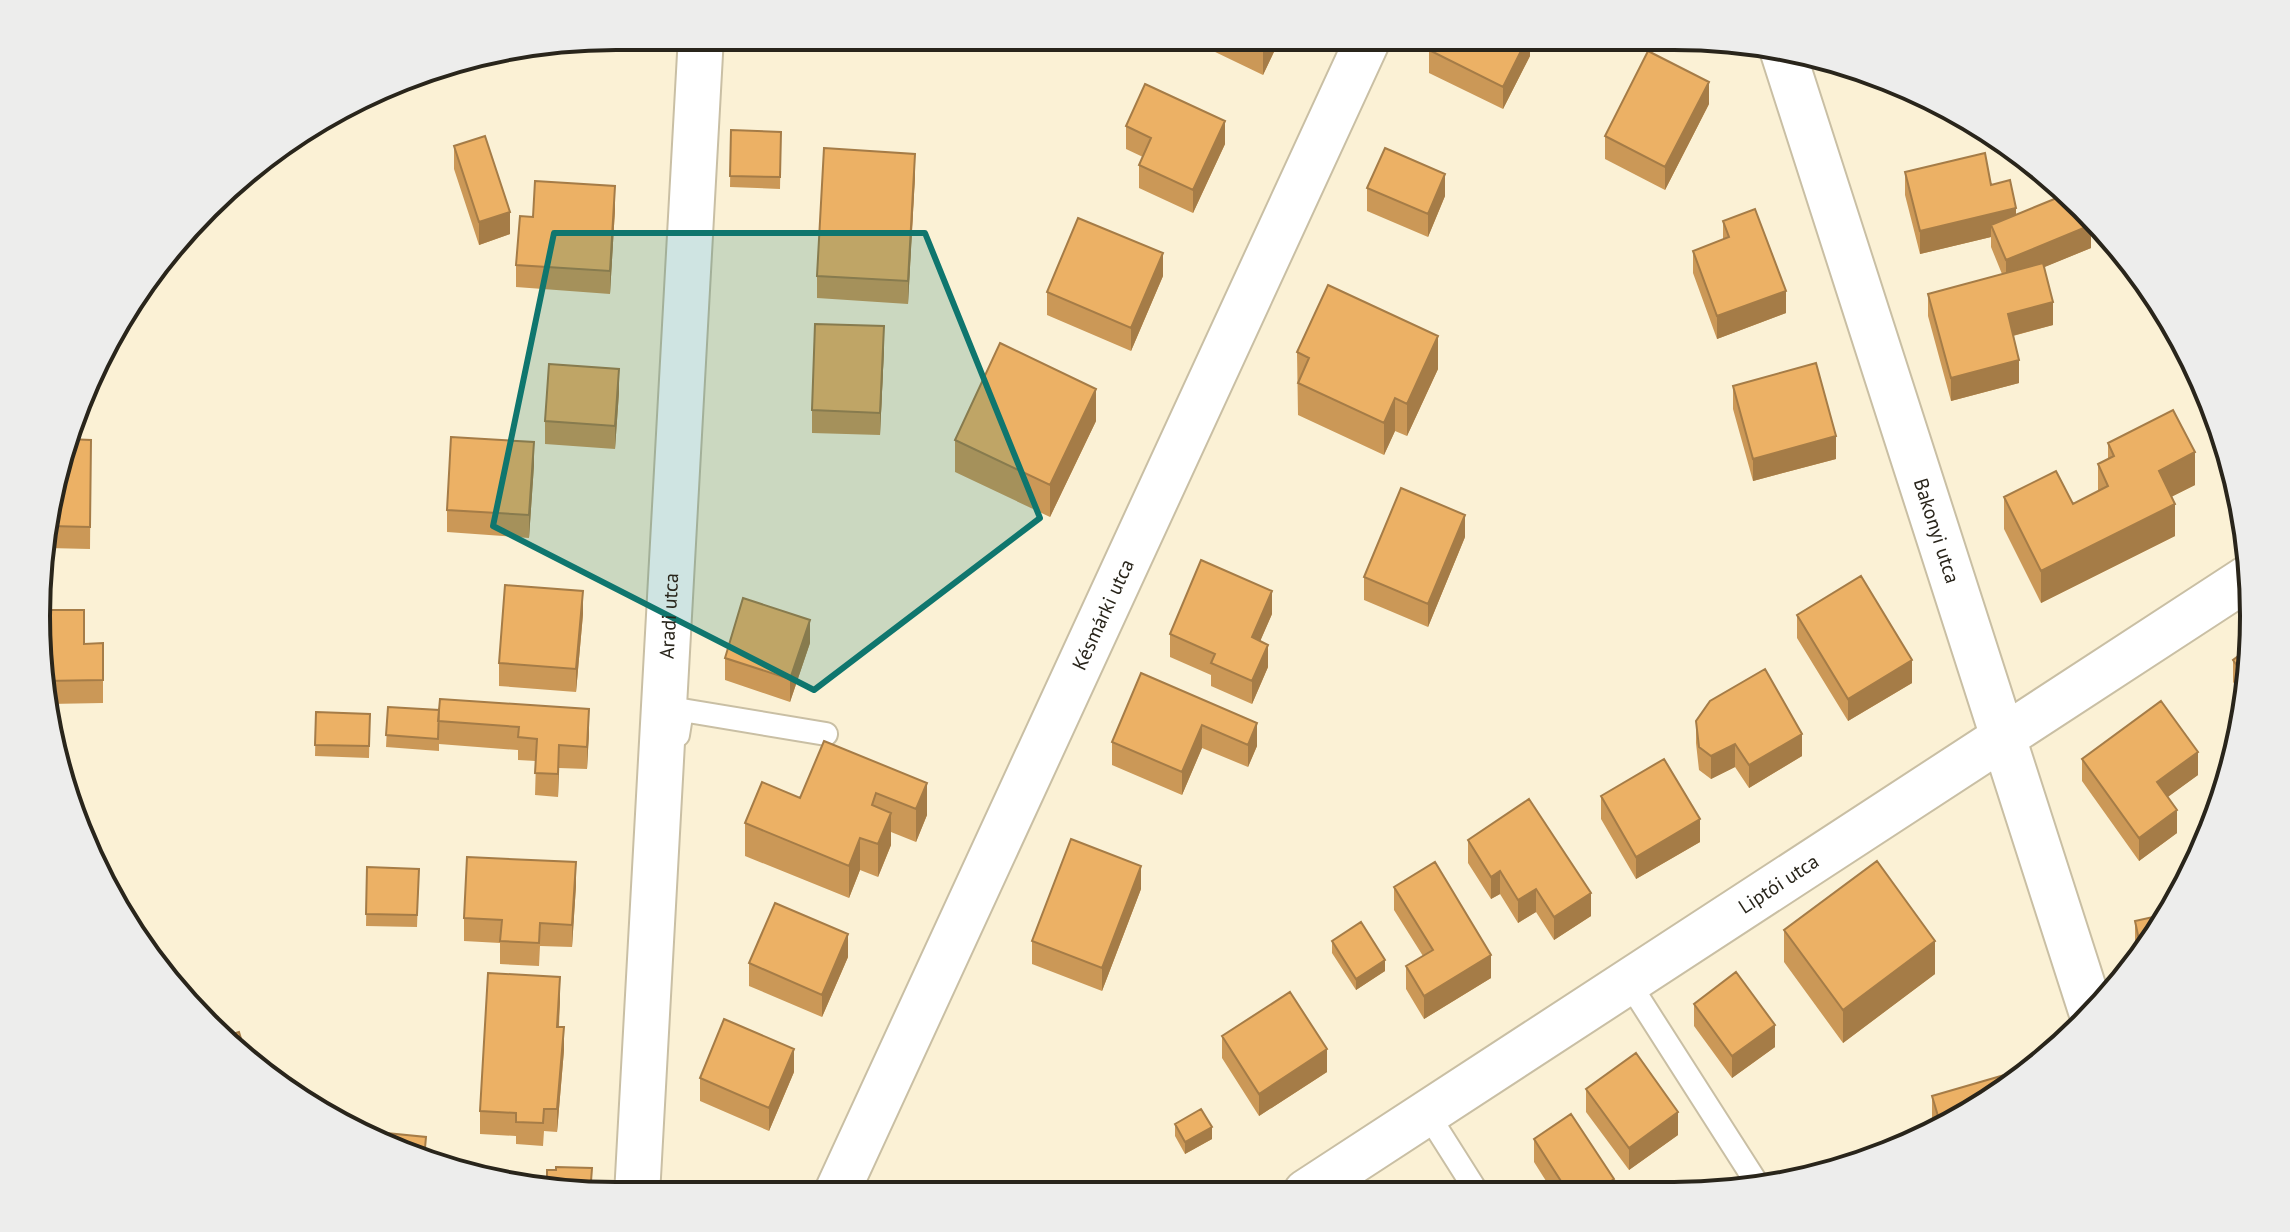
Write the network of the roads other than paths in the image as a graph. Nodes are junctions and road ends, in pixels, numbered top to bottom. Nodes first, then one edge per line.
1 (700, 50) edge
2 (1363, 50) edge
3 (1786, 61) edge
4 (2239, 584) edge
5 (826, 734) dead end
6 (2006, 739) junction
7 (657, 834) junction
8 (1629, 983) junction
9 (2088, 1001) edge
10 (1427, 1113) junction
11 (1752, 1176) edge
12 (638, 1182) edge
13 (842, 1182) edge
14 (1321, 1182) edge
15 (1471, 1182) edge

1 - 7 street, Aradi utca
2 - 13 street, Késmárki utca
3 - 6 street, Bakonyi utca
4 - 6 street, Liptói utca
5 - 7 lane
6 - 8 street, Liptói utca
6 - 9 street, Bakonyi utca
7 - 12 street, Aradi utca
8 - 10 street, Liptói utca
8 - 11 lane
10 - 14 street, Liptói utca
10 - 15 lane

